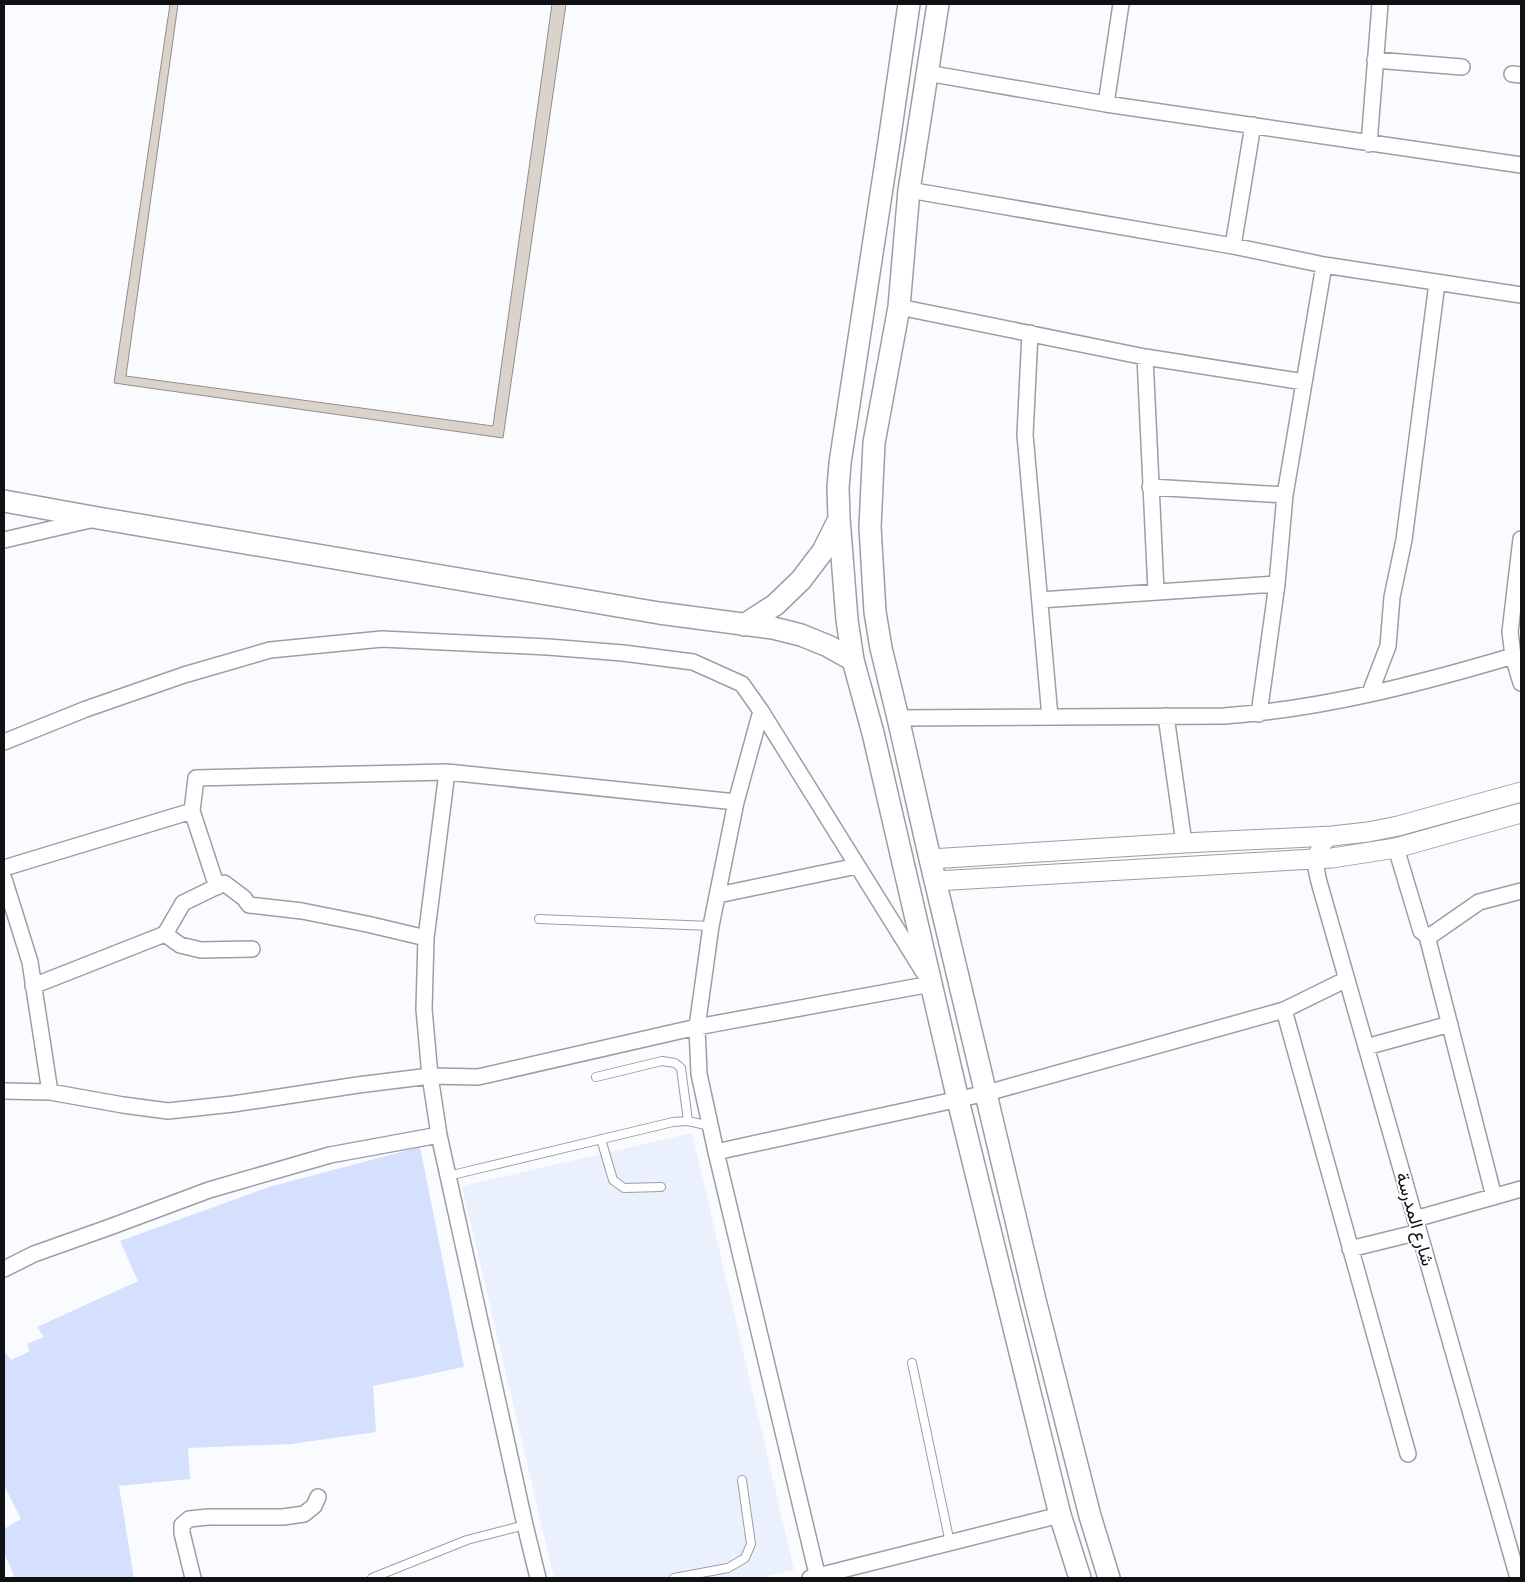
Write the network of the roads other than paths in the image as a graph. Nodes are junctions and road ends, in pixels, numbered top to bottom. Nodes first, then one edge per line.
1 (909, 4) edge
2 (938, 4) edge
3 (1121, 4) edge
4 (1380, 4) edge
5 (1375, 60) junction
6 (1462, 67) dead end
7 (927, 74) junction
8 (1106, 104) junction
9 (1253, 125) junction
10 (1369, 144) junction
11 (1521, 165) edge
12 (909, 190) junction
13 (1233, 246) junction
14 (1324, 265) junction
15 (1437, 283) junction
16 (1521, 295) edge
17 (898, 307) junction
18 (1030, 334) junction
19 (858, 346) junction
20 (890, 352) junction
21 (1145, 357) junction
22 (1304, 382) junction
23 (1150, 487) junction
24 (1285, 495) junction
25 (4, 501) edge
26 (98, 518) junction
27 (839, 518) junction
28 (4, 540) edge
29 (1521, 540) edge
30 (1277, 584) junction
31 (1156, 591) junction
32 (1040, 600) junction
33 (744, 625) junction
34 (1512, 656) junction
35 (853, 660) junction
36 (1521, 683) edge
37 (1370, 693) junction
38 (761, 711) junction
39 (1260, 714) junction
40 (1050, 716) junction
41 (1166, 716) junction
42 (898, 718) junction
43 (4, 742) edge
44 (447, 772) junction
45 (1521, 792) edge
46 (736, 802) junction
47 (192, 811) junction
48 (1521, 813) edge
49 (1332, 836) junction
50 (1184, 843) junction
51 (1396, 848) junction
52 (930, 859) junction
53 (1314, 860) junction
54 (857, 866) junction
55 (4, 868) edge
56 (4, 880) edge
57 (935, 881) junction
58 (217, 887) junction
59 (1521, 891) edge
60 (718, 895) junction
61 (539, 919) dead end
62 (711, 926) junction
63 (165, 934) junction
64 (1427, 936) junction
65 (426, 938) junction
66 (252, 949) dead end
67 (1347, 979) junction
68 (930, 984) junction
69 (34, 986) junction
70 (1284, 1010) junction
71 (1450, 1024) junction
72 (698, 1027) junction
73 (1366, 1047) junction
74 (430, 1076) junction
75 (596, 1077) dead end
76 (4, 1091) edge
77 (50, 1092) junction
78 (986, 1093) junction
79 (958, 1100) junction
80 (688, 1121) junction
81 (710, 1126) junction
82 (439, 1135) junction
83 (602, 1139) junction
84 (716, 1152) junction
85 (448, 1176) junction
86 (661, 1187) dead end
87 (1521, 1189) edge
88 (1494, 1197) junction
89 (1417, 1226) junction
90 (1350, 1249) junction
91 (4, 1269) edge
92 (912, 1363) dead end
93 (1408, 1454) dead end
94 (742, 1480) dead end
95 (318, 1497) dead end
96 (1060, 1515) junction
97 (525, 1526) junction
98 (950, 1543) junction
99 (192, 1578) edge
100 (372, 1578) edge
101 (538, 1578) edge
102 (674, 1578) edge
103 (815, 1578) edge
104 (1080, 1578) edge
105 (1109, 1578) edge
106 (1518, 1578) edge

1 - 19 main road
2 - 7 main road
3 - 8 street
4 - 5 street
5 - 6 street
5 - 10 street
7 - 8 street
7 - 12 main road
8 - 9 street
9 - 10 street
9 - 13 street
10 - 11 street
12 - 13 street
12 - 17 main road
13 - 14 street
14 - 15 street
14 - 22 street
15 - 16 street
15 - 37 street
17 - 18 street
17 - 20 main road
18 - 21 street
18 - 32 street
19 - 20 main road
19 - 27 main road
20 - 42 main road
21 - 22 street
21 - 23 street
22 - 24 street
23 - 24 street
23 - 31 street
24 - 30 street
25 - 26 main road
26 - 28 street
26 - 33 main road
27 - 33 main road
27 - 35 main road
29 - 34 street
30 - 31 street
30 - 39 street
31 - 32 street
32 - 40 street
33 - 35 main road
34 - 36 street
34 - 37 street
35 - 68 main road
37 - 39 street
38 - 43 street
38 - 46 street
38 - 54 street
39 - 41 street
40 - 41 street
40 - 42 street
41 - 50 street
42 - 52 main road
44 - 46 street
44 - 47 street
44 - 65 street
45 - 49 street
46 - 60 street
47 - 55 street
47 - 58 street
48 - 51 street
49 - 50 street
49 - 53 street
50 - 52 street
51 - 53 street
51 - 64 street
52 - 57 main road
53 - 57 street
53 - 67 street, شارع المدرسة
54 - 60 street
54 - 68 street
56 - 69 street
57 - 78 main road
58 - 63 street
58 - 65 street
59 - 64 street
60 - 62 street
61 - 62 lane
62 - 72 street
63 - 66 street
63 - 69 street
64 - 71 street
65 - 74 street
67 - 70 street
67 - 73 street, شارع المدرسة
68 - 72 street
68 - 79 main road
69 - 77 street
70 - 78 street
70 - 90 street
71 - 73 street
71 - 88 street
72 - 74 street
72 - 81 street
73 - 89 street, شارع المدرسة
74 - 77 street
74 - 82 street
75 - 80 lane
76 - 77 street
78 - 79 street
78 - 105 main road
79 - 84 street
79 - 96 main road
80 - 81 lane
80 - 83 lane
81 - 84 street
82 - 85 street
82 - 91 street
83 - 85 lane
83 - 86 lane
84 - 103 street
85 - 97 street
87 - 88 street
88 - 89 street
89 - 90 street
89 - 106 street, شارع المدرسة
90 - 93 street
92 - 98 lane
94 - 102 lane
95 - 99 street
96 - 98 street
96 - 104 main road
97 - 100 lane
97 - 101 street
98 - 103 street

